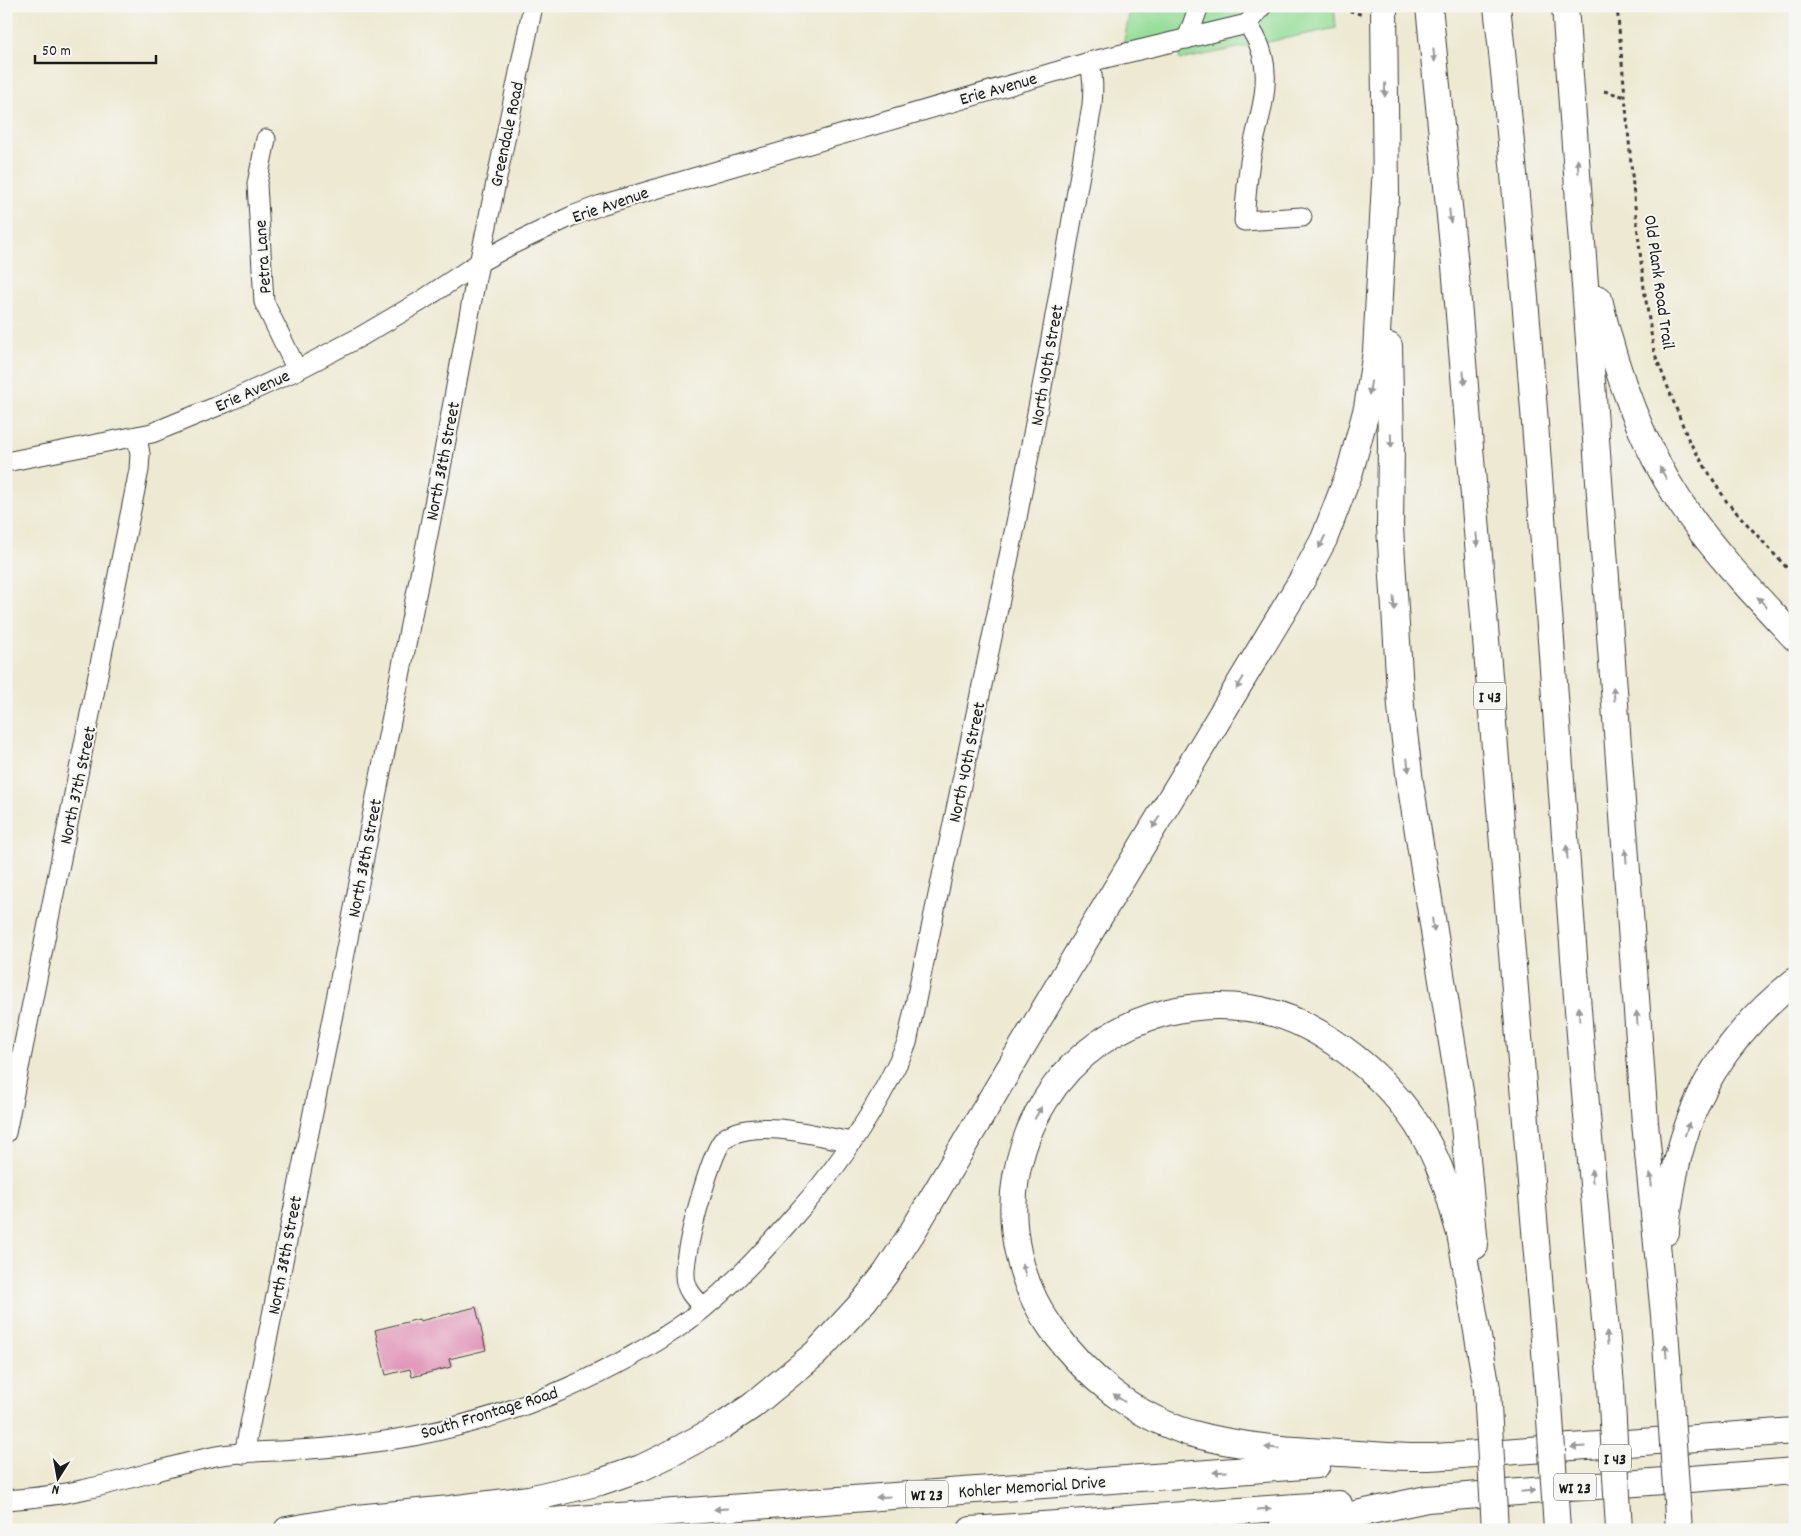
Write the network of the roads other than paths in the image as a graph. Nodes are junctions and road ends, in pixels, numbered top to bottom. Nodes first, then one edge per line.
1 (533, 6) edge
2 (1199, 6) edge
3 (1262, 6) edge
4 (1429, 6) edge
5 (1497, 6) edge
6 (1565, 6) edge
7 (1374, 11) edge
8 (1247, 24) junction
9 (1187, 39) junction
10 (1089, 62) junction
11 (266, 139) dead end
12 (1385, 182) junction
13 (1581, 215) junction
14 (1302, 217) dead end
15 (480, 262) junction
16 (297, 370) junction
17 (137, 436) junction
18 (6, 462) edge
19 (1795, 638) edge
20 (1795, 981) edge
21 (6, 1133) edge
22 (852, 1142) junction
23 (703, 1307) junction
24 (1664, 1315) junction
25 (1487, 1389) junction
26 (1795, 1422) edge
27 (1795, 1431) edge
28 (1714, 1437) junction
29 (244, 1454) junction
30 (1425, 1457) junction
31 (1795, 1471) edge
32 (1724, 1476) junction
33 (1795, 1478) edge
34 (1427, 1499) junction
35 (6, 1500) edge
36 (287, 1530) edge
37 (429, 1530) edge
38 (971, 1530) edge
39 (1281, 1530) edge
40 (1495, 1530) edge
41 (1557, 1530) edge
42 (1619, 1530) edge
43 (1679, 1530) edge

1 - 15 street, Greendale Road
2 - 9 street
3 - 8 street
4 -> 41 highway, I 43, bridge
42 -> 5 highway, I 43, bridge
13 -> 6 highway
7 -> 12 highway
8 - 9 street, Erie Avenue
8 - 14 street
9 - 10 street, Erie Avenue
10 - 15 street, Erie Avenue
10 - 22 street, North 40th Street
11 - 16 street, Petra Lane
12 -> 25 highway
12 -> 36 highway
19 -> 13 highway
24 -> 13 highway
15 - 16 street, Erie Avenue
15 - 29 street, North 38th Street
16 - 17 street, Erie Avenue
17 - 18 street, Erie Avenue
17 - 21 street, North 37th Street
24 -> 20 highway
22 - 23 street, South Frontage Road
22 - 23 street
23 - 29 street, South Frontage Road
43 -> 24 highway, bridge
30 -> 25 highway
25 - 40 highway, bridge
26 - 28 highway
27 - 28 highway, WI 23
28 -> 30 highway, WI 23
29 - 35 street, South Frontage Road
30 -> 37 highway, Kohler Memorial Drive / WI 23
31 - 32 highway, WI 23
32 - 33 highway
34 -> 32 highway, WI 23
38 -> 34 highway, WI 23
34 - 39 highway

